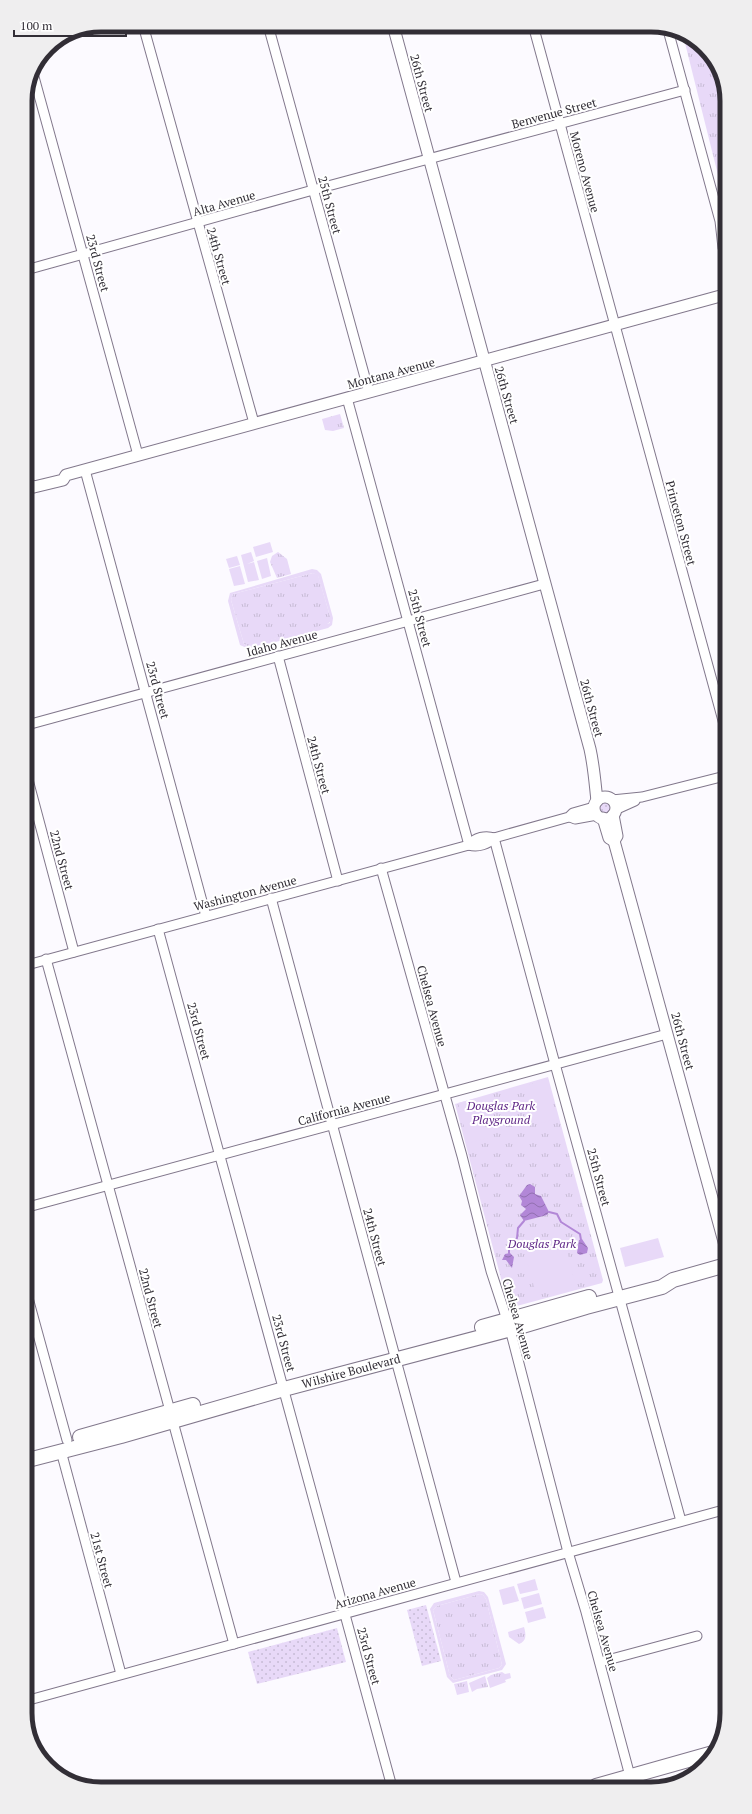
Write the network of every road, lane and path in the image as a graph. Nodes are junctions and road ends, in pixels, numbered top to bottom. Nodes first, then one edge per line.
1 (145, 32) edge
2 (270, 32) edge
3 (395, 32) edge
4 (535, 32) edge
5 (669, 34) edge
6 (35, 80) edge
7 (685, 90) junction
8 (560, 124) junction
9 (429, 160) junction
10 (313, 190) junction
11 (720, 221) edge
12 (198, 223) junction
13 (83, 254) junction
14 (32, 268) edge
15 (720, 296) edge
16 (615, 325) junction
17 (484, 361) junction
18 (368, 392) junction
19 (347, 398) junction
20 (254, 423) junction
21 (138, 455) junction
22 (85, 470) junction
23 (32, 486) edge
24 (544, 584) junction
25 (408, 621) junction
26 (278, 656) junction
27 (146, 693) junction
28 (720, 710) edge
29 (32, 724) edge
30 (720, 777) edge
31 (32, 795) edge
32 (605, 808) junction
33 (494, 838) junction
34 (469, 845) junction
35 (381, 868) junction
36 (338, 881) junction
37 (271, 898) junction
38 (206, 916) junction
39 (158, 929) junction
40 (74, 952) junction
41 (46, 959) junction
42 (32, 963) edge
43 (667, 1034) junction
44 (555, 1064) junction
45 (444, 1094) junction
46 (332, 1125) junction
47 (220, 1156) junction
48 (108, 1185) junction
49 (32, 1206) edge
50 (720, 1227) edge
51 (720, 1267) edge
52 (619, 1294) junction
53 (32, 1317) edge
54 (508, 1325) junction
55 (394, 1355) junction
56 (283, 1385) junction
57 (171, 1416) junction
58 (60, 1448) junction
59 (32, 1450) edge
60 (32, 1458) edge
61 (720, 1511) edge
62 (681, 1521) junction
63 (568, 1552) junction
64 (456, 1582) junction
65 (345, 1614) junction
66 (697, 1636) dead end
67 (234, 1644) junction
68 (600, 1662) junction
69 (121, 1674) junction
70 (32, 1699) edge
71 (704, 1757) edge
72 (628, 1780) edge
73 (391, 1782) edge
74 (617, 1782) edge

1 - 12 street, 24th Street
2 - 10 street, 25th Street
3 - 9 street, 26th Street
4 - 8 street, Moreno Avenue
5 - 7 street
6 - 13 street, 23rd Street
7 - 8 street, Benvenue Street
7 - 11 street
8 - 9 street, Benvenue Street
8 - 16 street, Moreno Avenue
9 - 10 street, Alta Avenue
9 - 17 street, 26th Street
10 - 12 street, Alta Avenue
10 - 18 street, 25th Street
12 - 13 street, Alta Avenue
12 - 20 street, 24th Street
13 - 14 street, Alta Avenue
13 - 21 street, 23rd Street
15 - 16 street, Montana Avenue
16 - 17 street, Montana Avenue
16 - 28 street, Princeton Street
17 - 18 street, Montana Avenue
17 - 24 street, 26th Street
18 - 19 street, Montana Avenue
19 - 20 street, Montana Avenue
19 - 25 street, 25th Street
20 - 21 street, Montana Avenue
21 - 22 street, Montana Avenue
22 - 23 street, Montana Avenue
22 - 27 street, 23rd Street
24 - 25 street, Idaho Avenue
24 - 32 street, 26th Street
25 - 26 street, Idaho Avenue
25 - 34 street, 25th Street
26 - 27 street, Idaho Avenue
26 - 36 street, 24th Street
27 - 29 street, Idaho Avenue
27 - 38 street, 23rd Street
30 - 32 street, Washington Avenue
31 - 40 street, 22nd Street
32 - 33 street, Washington Avenue
32 - 43 street, 26th Street
33 - 34 street, Washington Avenue
33 - 44 street, 25th Street
34 - 35 street, Washington Avenue
35 - 36 street, Washington Avenue
35 - 45 street, Chelsea Avenue
36 - 37 street, Washington Avenue
37 - 38 street, Washington Avenue
37 - 46 street, 24th Street
38 - 39 street, Washington Avenue
39 - 40 street, Washington Avenue
39 - 47 street, 23rd Street
40 - 41 street, Washington Avenue
41 - 42 street, Washington Avenue
41 - 48 street, 22nd Street
43 - 44 street, California Avenue
43 - 50 street, 26th Street
44 - 45 street, California Avenue
44 - 52 street, 25th Street
45 - 46 street, California Avenue
45 - 54 street, Chelsea Avenue
46 - 47 street, California Avenue
46 - 55 street, 24th Street
47 - 48 street, California Avenue
47 - 56 street, 23rd Street
48 - 49 street, California Avenue
48 - 57 street, 22nd Street
51 - 52 main road, Wilshire Boulevard
52 - 54 main road, Wilshire Boulevard
52 - 62 street, 25th Street
53 - 58 street, 21st Street
54 - 55 main road, Wilshire Boulevard
54 - 63 street, Chelsea Avenue
55 - 56 main road, Wilshire Boulevard
55 - 64 street, 24th Street
56 - 57 main road, Wilshire Boulevard
56 - 65 street, 23rd Street
57 - 58 main road, Wilshire Boulevard
57 - 67 street, 22nd Street
58 - 59 main road, Wilshire Boulevard
58 - 60 main road, Wilshire Boulevard
58 - 69 street, 21st Street
61 - 62 street, Arizona Avenue
62 - 63 street, Arizona Avenue
63 - 64 street, Arizona Avenue
63 - 68 street, Chelsea Avenue
64 - 65 street, Arizona Avenue
65 - 67 street, Arizona Avenue
65 - 73 street, 23rd Street
66 - 68 street
67 - 69 street, Arizona Avenue
68 - 72 street, Chelsea Avenue
69 - 70 street, Arizona Avenue
71 - 72 main road
72 - 74 main road

